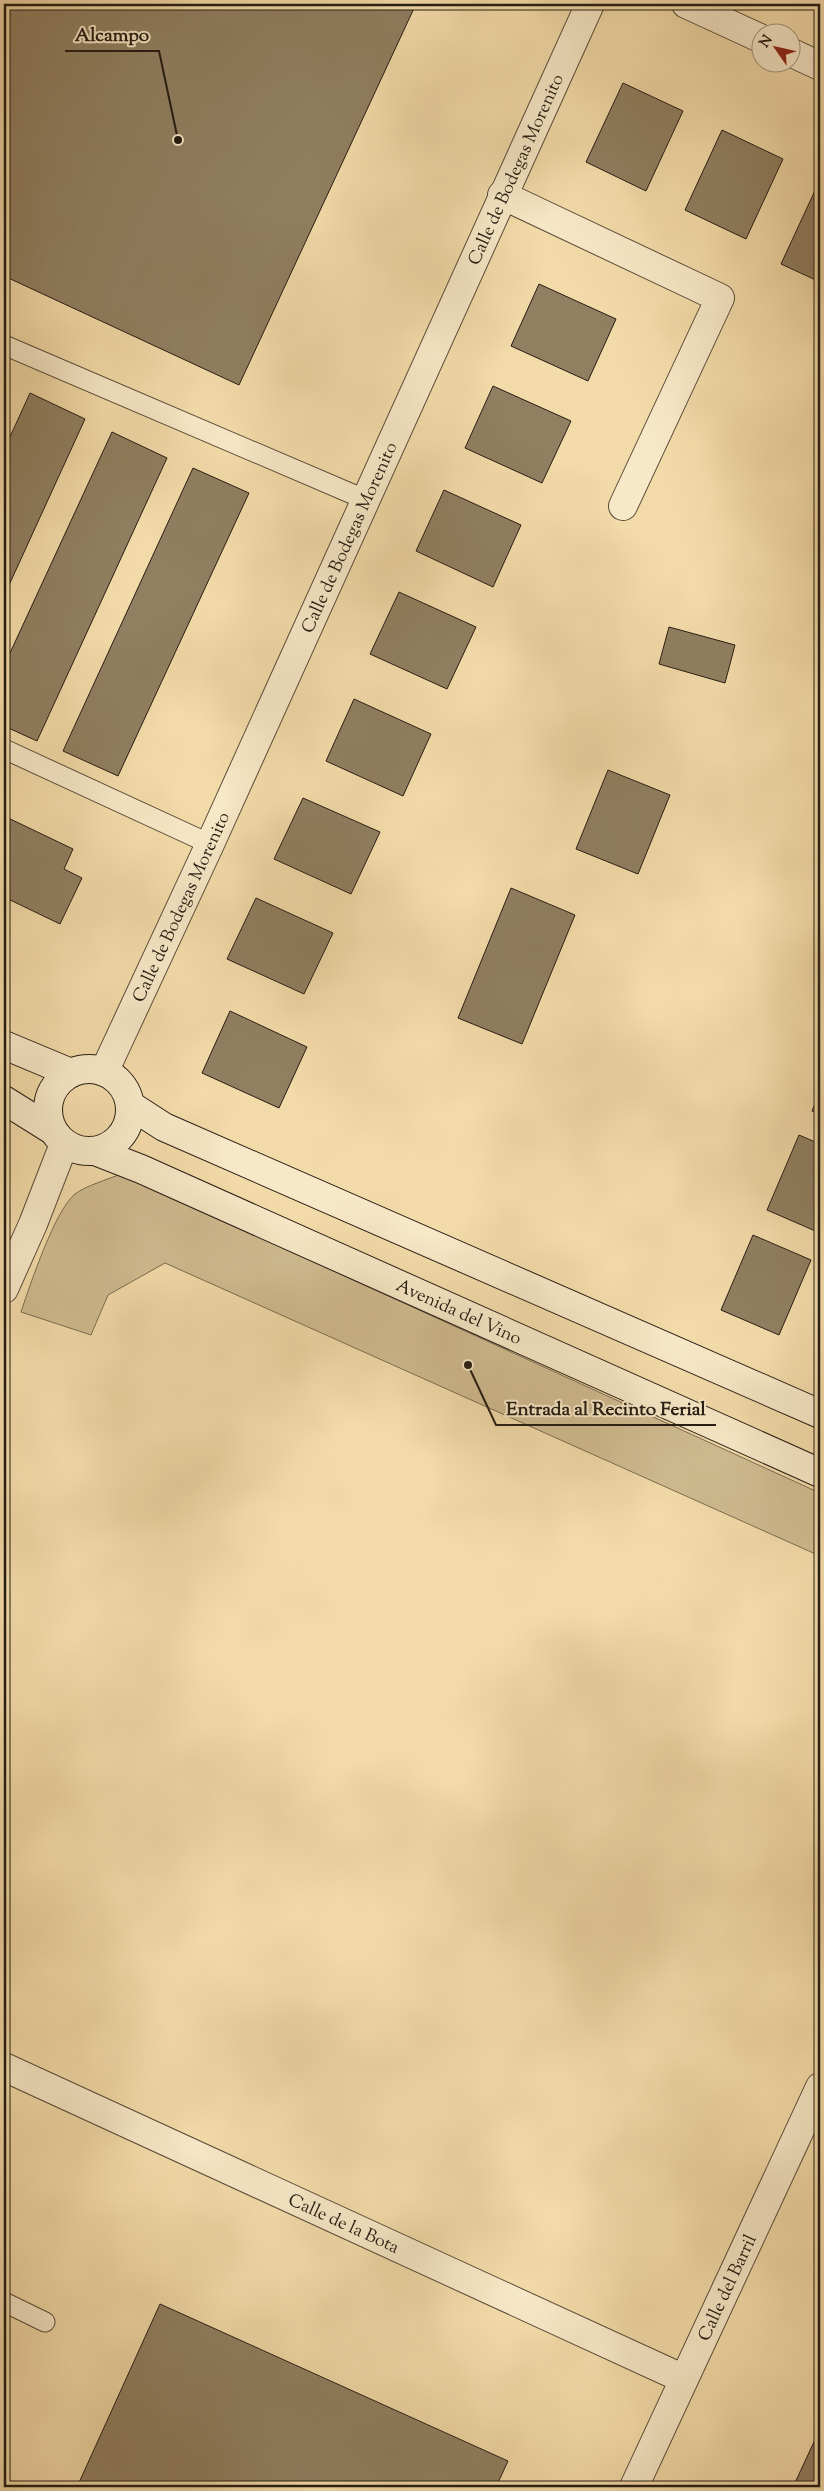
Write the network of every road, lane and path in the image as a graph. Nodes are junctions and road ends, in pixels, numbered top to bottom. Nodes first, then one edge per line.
1 (590, 4) edge
2 (686, 4) edge
3 (752, 34) edge
4 (802, 58) edge
5 (820, 66) edge
6 (502, 195) junction
7 (4, 345) edge
8 (364, 500) junction
9 (623, 506) dead end
10 (4, 749) edge
11 (210, 844) junction
12 (4, 1045) edge
13 (104, 1072) junction
14 (72, 1073) junction
15 (4, 1100) edge
16 (130, 1105) junction
17 (58, 1137) junction
18 (95, 1151) junction
19 (4, 1290) edge
20 (820, 1414) edge
21 (820, 1473) edge
22 (4, 2066) edge
23 (820, 2087) edge
24 (4, 2302) edge
25 (45, 2322) dead end
26 (684, 2379) junction
27 (634, 2487) edge

1 - 6 street, Calle de Bodegas Morenito
2 - 3 street
4 - 5 street
6 - 8 street, Calle de Bodegas Morenito
6 - 9 street
7 - 8 lane
8 - 11 street, Calle de Bodegas Morenito
10 - 11 lane
11 - 13 street, Calle de Bodegas Morenito
12 - 14 street
13 - 14 street
13 - 16 street
14 - 17 street
15 - 17 street
16 - 18 street
16 - 20 street
17 - 18 street
17 - 19 street
18 - 21 street, Avenida del Vino
22 - 26 street, Calle de la Bota
23 - 26 street, Calle del Barril
24 - 25 lane
26 - 27 street, Calle del Barril

